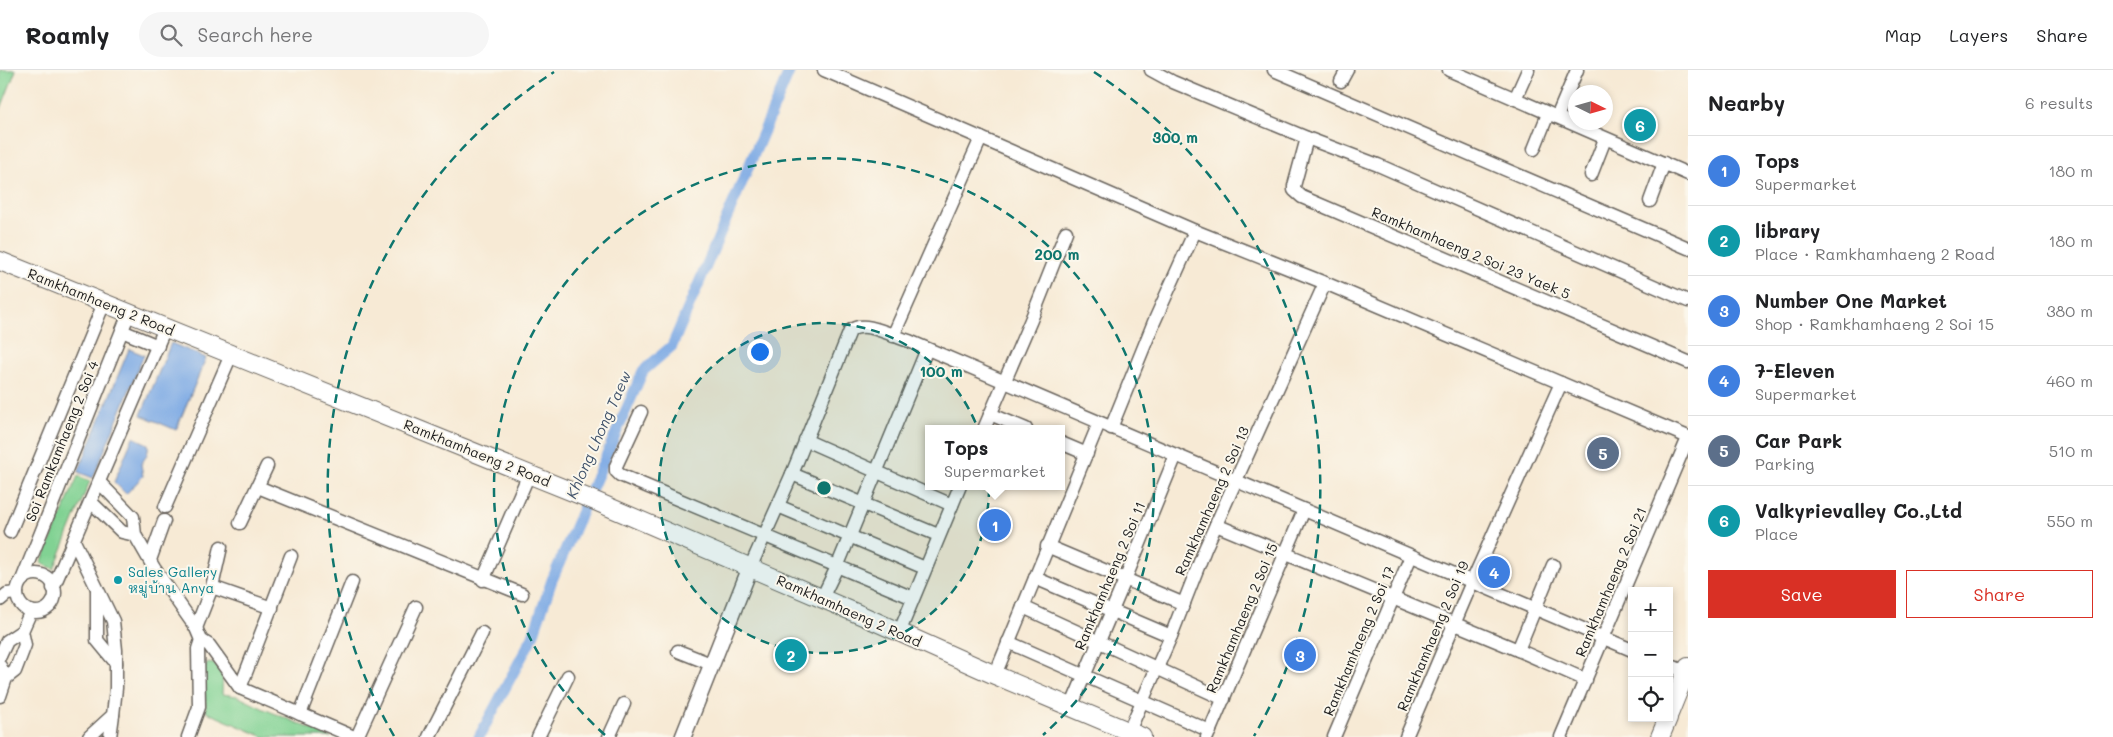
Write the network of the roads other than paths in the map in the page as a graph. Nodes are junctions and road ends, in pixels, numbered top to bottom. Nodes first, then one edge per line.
1 (824, 70) edge
2 (1151, 70) edge
3 (1274, 70) edge
4 (1449, 70) edge
5 (1528, 70) edge
6 (1577, 70) edge
7 (1478, 76) edge
8 (1515, 99) junction
9 (1552, 115) junction
10 (981, 138) junction
11 (1307, 138) junction
12 (1606, 139) junction
13 (1534, 149) dead end
14 (1664, 163) junction
15 (1688, 174) edge
16 (1592, 175) dead end
17 (1650, 201) dead end
18 (1195, 230) junction
19 (1066, 232) dead end
20 (1688, 248) edge
21 (0, 261) edge
22 (1325, 283) junction
23 (1688, 301) edge
24 (104, 303) junction
25 (129, 313) junction
26 (165, 328) junction
27 (122, 331) junction
28 (893, 336) junction
29 (158, 346) junction
30 (927, 349) junction
31 (231, 355) junction
32 (1688, 362) edge
33 (1005, 382) junction
34 (1561, 383) junction
35 (641, 412) dead end
36 (990, 414) junction
37 (1099, 422) junction
38 (986, 425) edge
39 (1016, 425) edge
40 (1111, 428) junction
41 (1688, 438) edge
42 (805, 440) junction
43 (1065, 445) edge
44 (1087, 454) junction
45 (1176, 455) junction
46 (267, 466) dead end
47 (876, 471) junction
48 (529, 474) junction
49 (792, 474) junction
50 (1236, 481) junction
51 (99, 482) junction
52 (258, 487) junction
53 (958, 490) edge
54 (91, 502) junction
55 (952, 504) junction
56 (863, 505) junction
57 (778, 506) junction
58 (165, 507) dead end
59 (1304, 510) junction
60 (164, 521) dead end
61 (240, 523) dead end
62 (1216, 525) junction
63 (10, 532) dead end
64 (938, 535) junction
65 (135, 536) junction
66 (763, 536) junction
67 (849, 536) junction
68 (74, 541) junction
69 (1047, 546) junction
70 (221, 548) dead end
71 (1286, 554) junction
72 (291, 556) dead end
73 (1411, 556) junction
74 (150, 560) junction
75 (1553, 565) dead end
76 (837, 567) junction
77 (750, 568) junction
78 (925, 568) junction
79 (1035, 578) junction
80 (483, 580) junction
81 (1126, 580) junction
82 (352, 582) dead end
83 (1472, 582) junction
84 (212, 587) junction
85 (53, 588) junction
86 (97, 588) junction
87 (9, 592) edge
88 (522, 594) dead end
89 (822, 598) junction
90 (913, 598) junction
91 (1393, 598) junction
92 (1184, 604) junction
93 (416, 607) dead end
94 (1023, 607) junction
95 (272, 608) junction
96 (1535, 610) junction
97 (31, 611) junction
98 (1112, 611) junction
99 (1455, 624) junction
100 (196, 628) junction
101 (22, 631) junction
102 (482, 633) dead end
103 (899, 633) junction
104 (1171, 636) junction
105 (1604, 639) junction
106 (201, 640) junction
107 (1099, 641) junction
108 (1008, 642) junction
109 (1628, 648) edge
110 (678, 650) dead end
111 (1518, 650) junction
112 (0, 656) edge
113 (116, 663) junction
114 (711, 664) junction
115 (0, 666) edge
116 (1157, 667) junction
117 (1673, 668) edge
118 (1085, 674) junction
119 (995, 675) junction
120 (568, 676) dead end
121 (6, 678) junction
122 (1686, 678) edge
123 (1586, 680) junction
124 (240, 688) junction
125 (0, 696) edge
126 (1224, 699) junction
127 (1143, 700) junction
128 (624, 704) dead end
129 (1673, 706) edge
130 (1071, 707) junction
131 (113, 714) junction
132 (300, 714) junction
133 (1666, 722) edge
134 (1136, 734) edge
135 (1209, 734) edge
136 (89, 737) edge
137 (110, 737) edge
138 (188, 737) edge
139 (356, 737) edge
140 (429, 737) edge
141 (538, 737) edge
142 (609, 737) edge
143 (683, 737) edge
144 (1334, 737) edge
145 (1406, 737) edge
146 (1560, 737) edge
147 (1660, 737) edge

1 - 10 street
2 - 11 street
3 - 20 street
4 - 7 street
5 - 8 street
6 - 9 street
7 - 8 street
8 - 9 street
9 - 12 street
9 - 13 street
10 - 18 street
10 - 28 street
11 - 23 street
11 - 32 street, Ramkhamhaeng 2 Soi 23 Yaek 5
12 - 14 street
12 - 16 street
14 - 15 street
14 - 17 street
18 - 22 street
18 - 40 street
19 - 33 street
21 - 24 main road, Ramkhamhaeng 2 Road
22 - 34 street
22 - 50 street, Ramkhamhaeng 2 Soi 13
24 - 25 main road, Ramkhamhaeng 2 Road
24 - 63 street
25 - 26 main road, Ramkhamhaeng 2 Road
25 - 27 street, Soi Ramkamhaeng 2 Soi 4
26 - 29 street
26 - 31 main road, Ramkhamhaeng 2 Road
27 - 29 street
27 - 87 street, Soi Ramkamhaeng 2 Soi 4
28 - 30 street
28 - 42 street
29 - 51 street
30 - 33 street
30 - 47 street
31 - 48 main road, Ramkhamhaeng 2 Road
31 - 58 street
33 - 36 street
33 - 37 street
34 - 41 street
34 - 83 street, Ramkhamhaeng 2 Soi 19
35 - 66 street
36 - 38 street
36 - 39 street
37 - 40 street
37 - 44 street
40 - 45 street
41 - 105 street, Ramkhamhaeng 2 Soi 21
42 - 47 street
42 - 49 street
43 - 44 street
44 - 69 street
45 - 50 street
45 - 81 street, Ramkhamhaeng 2 Soi 11
46 - 52 street
47 - 55 street
47 - 56 street
48 - 77 main road, Ramkhamhaeng 2 Road
48 - 80 street
49 - 56 street
49 - 57 street
50 - 59 street
50 - 62 street, Ramkhamhaeng 2 Soi 13
51 - 54 street
51 - 65 street
52 - 61 street
52 - 80 street
53 - 55 street
54 - 65 street
54 - 68 street
55 - 64 street
56 - 64 street
56 - 67 street
57 - 66 street
57 - 67 street
59 - 71 street, Ramkhamhaeng 2 Soi 15
59 - 73 street
60 - 74 street
62 - 71 street
62 - 92 street, Ramkhamhaeng 2 Soi 13
64 - 78 street
65 - 74 street
66 - 76 street
66 - 77 street
67 - 76 street
67 - 78 street
68 - 85 street
68 - 86 street
69 - 79 street
69 - 81 street
70 - 84 street
71 - 91 street
71 - 126 street, Ramkhamhaeng 2 Soi 15
72 - 95 street
73 - 83 street
73 - 91 street, Ramkhamhaeng 2 Soi 17
74 - 100 street
75 - 96 street
76 - 89 street
76 - 90 street
77 - 89 main road, Ramkhamhaeng 2 Road
77 - 114 street
78 - 90 street
79 - 94 street
79 - 98 street
80 - 88 street
81 - 92 street
81 - 98 street, Ramkhamhaeng 2 Soi 11
82 - 132 street
83 - 96 street
83 - 99 street, Ramkhamhaeng 2 Soi 19
84 - 95 street
84 - 100 street
85 - 87 street
85 - 97 street
86 - 113 street
86 - 113 street
87 - 97 street
89 - 103 main road, Ramkhamhaeng 2 Road
90 - 103 street
91 - 99 street
91 - 144 street, Ramkhamhaeng 2 Soi 17
92 - 104 street, Ramkhamhaeng 2 Soi 13
93 - 139 street
94 - 107 street
94 - 108 street
95 - 124 street
96 - 105 street
96 - 111 street
97 - 101 street
98 - 104 street
98 - 107 street, Ramkhamhaeng 2 Soi 11
99 - 111 street
99 - 145 street, Ramkhamhaeng 2 Soi 19
100 - 106 street
101 - 112 street
101 - 121 street
102 - 140 street
103 - 119 main road, Ramkhamhaeng 2 Road
104 - 116 street, Ramkhamhaeng 2 Soi 13
105 - 109 street
105 - 123 street, Ramkhamhaeng 2 Soi 21
106 - 124 street
106 - 138 street
107 - 116 street
107 - 118 street, Ramkhamhaeng 2 Soi 11
108 - 118 street
108 - 119 street
110 - 114 street
111 - 123 street
113 - 131 street
114 - 143 street
115 - 121 street
116 - 126 street
116 - 127 street, Ramkhamhaeng 2 Soi 13
117 - 122 street
118 - 127 street
118 - 130 street, Ramkhamhaeng 2 Soi 11
119 - 130 main road, Ramkhamhaeng 2 Road
120 - 141 street
121 - 125 street
122 - 129 main road
123 - 146 street, Ramkhamhaeng 2 Soi 21
124 - 132 street
126 - 135 street, Ramkhamhaeng 2 Soi 15
127 - 134 street, Ramkhamhaeng 2 Soi 13
127 - 135 street
128 - 142 street
130 - 134 main road, Ramkhamhaeng 2 Road
131 - 136 street
131 - 137 street
132 - 139 street
133 - 147 main road

